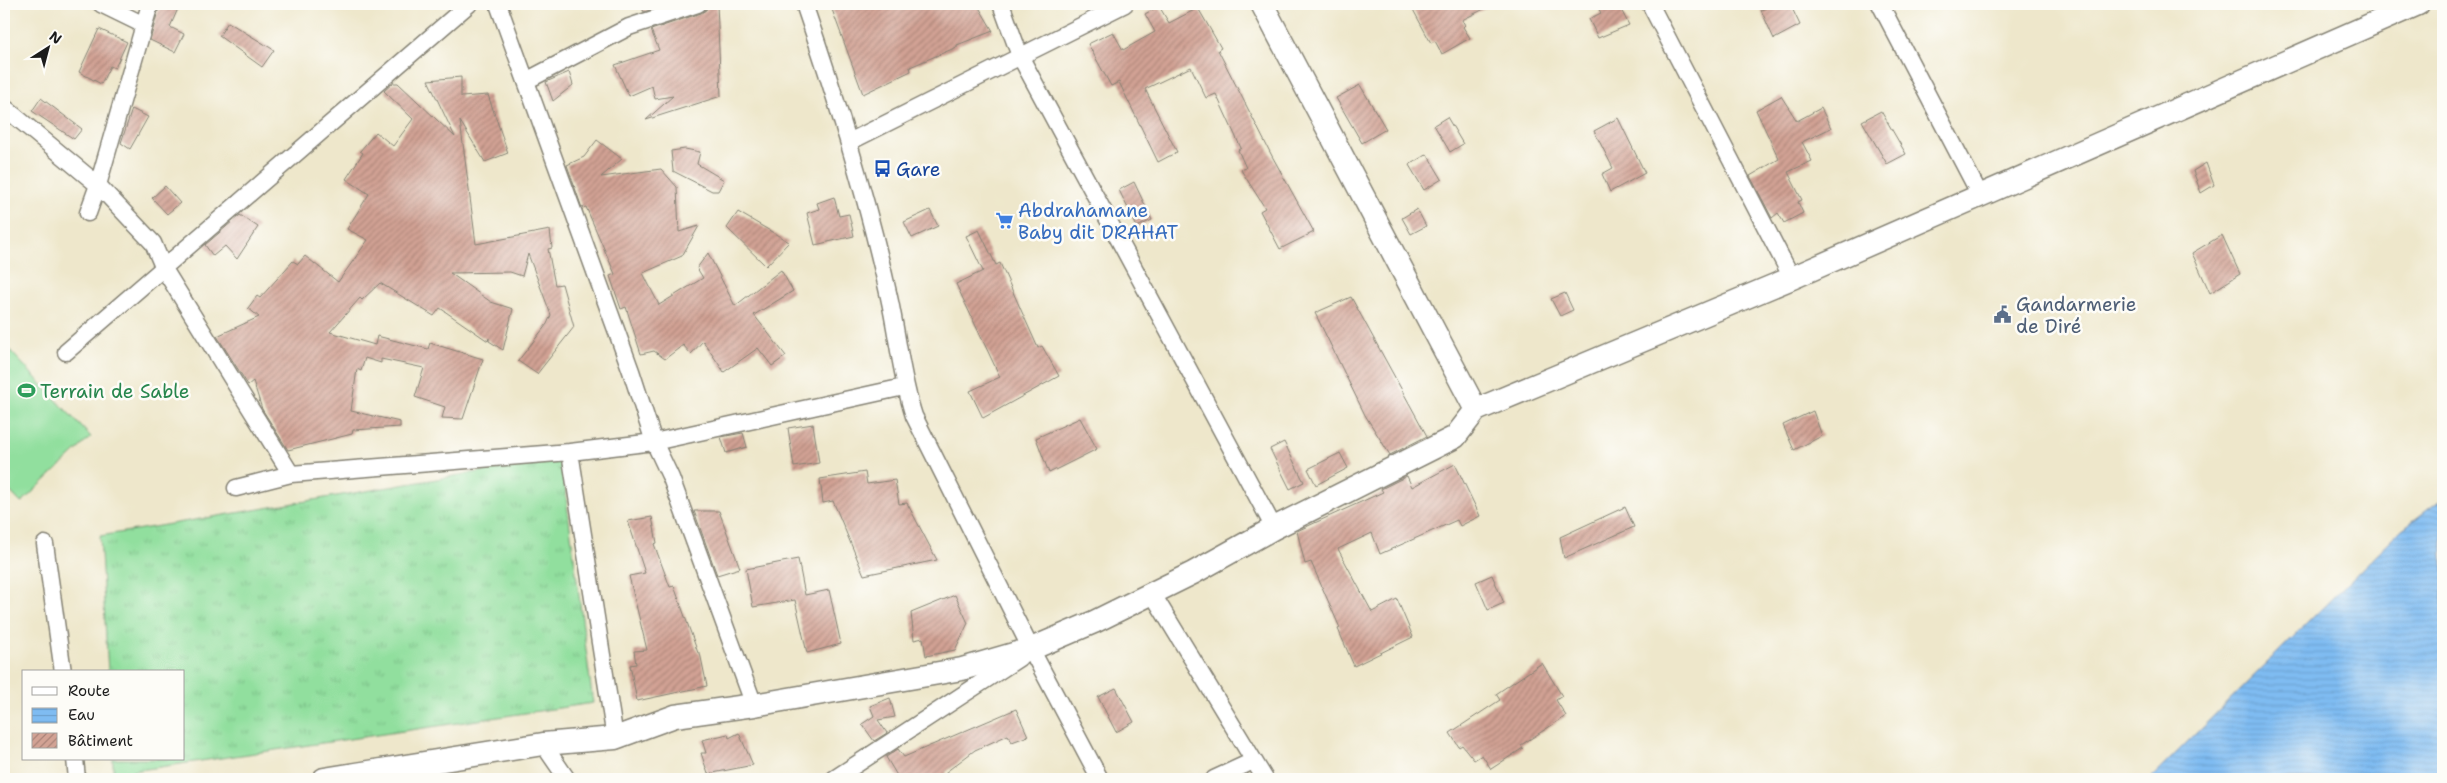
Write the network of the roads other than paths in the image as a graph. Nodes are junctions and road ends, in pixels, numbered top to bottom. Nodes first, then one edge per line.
1 (101, 4) edge
2 (150, 4) edge
3 (469, 4) edge
4 (498, 4) edge
5 (698, 4) edge
6 (804, 4) edge
7 (1001, 4) edge
8 (1125, 4) edge
9 (1262, 4) edge
10 (1650, 4) edge
11 (1881, 4) edge
12 (2414, 5) edge
13 (144, 25) junction
14 (1020, 56) junction
15 (526, 81) junction
16 (4, 107) edge
17 (849, 142) junction
18 (98, 185) junction
19 (1980, 195) junction
20 (88, 213) dead end
21 (164, 269) junction
22 (1792, 278) junction
23 (66, 352) dead end
24 (904, 387) junction
25 (1476, 410) junction
26 (654, 442) junction
27 (570, 452) junction
28 (291, 474) junction
29 (236, 488) dead end
30 (1274, 528) junction
31 (45, 544) dead end
32 (1152, 593) junction
33 (1031, 649) junction
34 (63, 670) edge
35 (754, 706) junction
36 (615, 738) junction
37 (543, 744) junction
38 (75, 760) edge
39 (1254, 761) junction
40 (77, 779) edge
41 (324, 779) edge
42 (567, 779) edge
43 (834, 779) edge
44 (1100, 779) edge
45 (1214, 779) edge
46 (1265, 779) edge

1 - 13 street
2 - 13 street
3 - 21 street
4 - 15 street
5 - 15 street
6 - 17 street
7 - 14 street
8 - 14 street
9 - 25 main road
10 - 22 street
11 - 19 street
12 - 19 main road
13 - 18 street
14 - 17 street
14 - 30 street
15 - 26 street
16 - 18 street
17 - 24 street
18 - 20 street
18 - 21 street
19 - 22 main road
21 - 23 street
21 - 28 street
22 - 25 main road
24 - 26 street
24 - 33 street
25 - 30 main road
26 - 27 street
26 - 35 street
27 - 28 street
27 - 36 street
28 - 29 street
30 - 32 main road
31 - 34 street
32 - 33 main road
32 - 39 street
33 - 35 main road
33 - 43 street
33 - 44 street
35 - 36 main road
36 - 37 main road
37 - 41 main road
37 - 42 street
38 - 40 street
39 - 45 street
39 - 46 street

